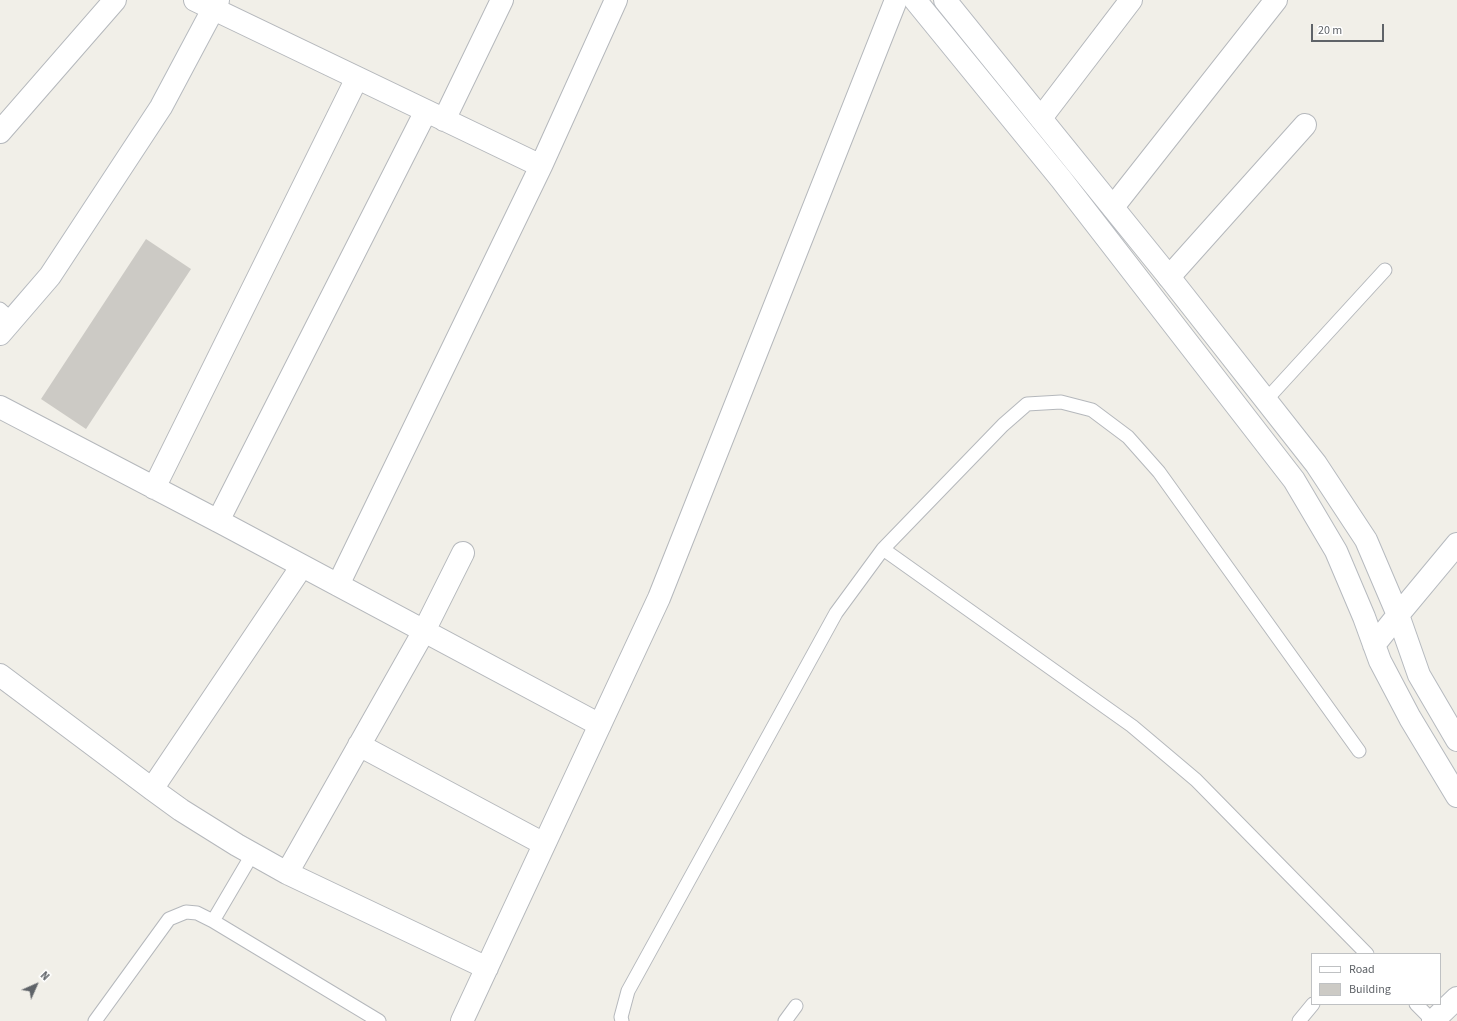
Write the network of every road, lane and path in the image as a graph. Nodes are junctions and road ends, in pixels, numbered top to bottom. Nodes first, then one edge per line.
1 (115, 0) edge
2 (502, 0) edge
3 (616, 0) edge
4 (896, 0) edge
5 (915, 0) edge
6 (946, 0) edge
7 (1131, 0) edge
8 (1276, 0) edge
9 (208, 3) edge
10 (934, 23) junction
11 (357, 78) junction
12 (435, 115) junction
13 (1041, 118) junction
14 (1305, 125) dead end
15 (0, 132) edge
16 (540, 166) junction
17 (1113, 207) junction
18 (1385, 270) dead end
19 (1169, 277) junction
20 (4, 321) edge
21 (1266, 400) junction
22 (0, 407) edge
23 (154, 488) junction
24 (218, 521) junction
25 (1456, 546) edge
26 (883, 549) junction
27 (463, 553) dead end
28 (302, 566) junction
29 (338, 585) junction
30 (1398, 615) junction
31 (424, 631) junction
32 (1374, 645) junction
33 (0, 675) edge
34 (600, 725) junction
35 (1457, 740) edge
36 (359, 745) junction
37 (1359, 751) dead end
38 (152, 790) junction
39 (1457, 796) edge
40 (544, 844) junction
41 (252, 853) junction
42 (287, 873) junction
43 (213, 921) junction
44 (1361, 952) edge
45 (487, 968) junction
46 (1457, 998) edge
47 (1312, 1005) edge
48 (1417, 1005) edge
49 (796, 1006) dead end
50 (95, 1021) edge
51 (379, 1021) edge
52 (462, 1021) edge
53 (622, 1021) edge
54 (785, 1021) edge
55 (1299, 1021) edge
56 (1433, 1021) edge

1 - 15 street
2 - 12 street
3 - 16 street
4 - 34 street
5 - 10 street
6 - 10 street
6 - 13 street
7 - 13 street
8 - 17 street
9 - 11 street
9 - 20 street
10 - 32 street
11 - 12 street
11 - 23 street
12 - 16 street
12 - 24 street
13 - 17 street
14 - 19 street
16 - 29 street
17 - 19 street
18 - 21 lane
19 - 21 street
21 - 30 street
22 - 23 street
23 - 24 street
24 - 28 street
25 - 30 street
26 - 37 lane
26 - 44 lane
26 - 53 lane
27 - 31 street
28 - 29 street
28 - 38 street
29 - 31 street
30 - 32 street
30 - 35 street
31 - 34 street
31 - 36 street
32 - 39 street
33 - 38 street
34 - 40 street
36 - 40 street
36 - 42 street
38 - 41 street
40 - 45 street
41 - 42 street
41 - 43 lane
42 - 45 street
43 - 50 lane
43 - 51 lane
45 - 52 street
46 - 56 street
47 - 55 lane
48 - 56 lane
49 - 54 lane

